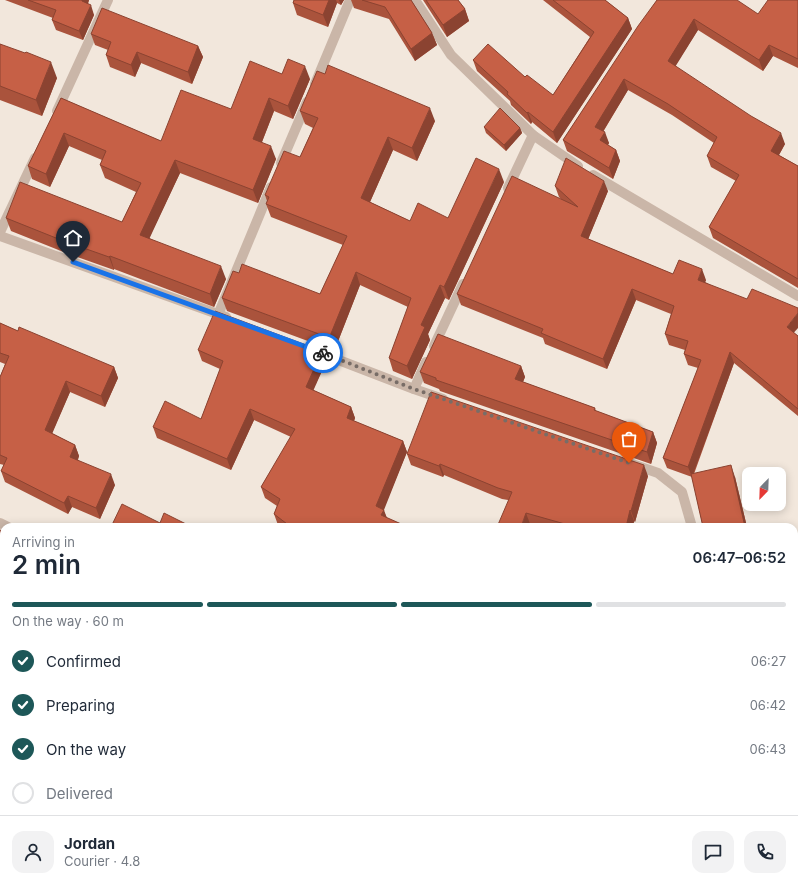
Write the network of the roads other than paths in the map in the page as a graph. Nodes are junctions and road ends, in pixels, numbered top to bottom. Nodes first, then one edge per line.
1 (108, 0) edge
2 (350, 0) edge
3 (415, 0) edge
4 (54, 118) edge
5 (533, 135) junction
6 (40, 147) edge
7 (503, 199) edge
8 (0, 232) edge
9 (0, 236) edge
10 (467, 276) edge
11 (798, 296) edge
12 (218, 315) junction
13 (233, 320) edge
14 (300, 345) edge
15 (414, 389) junction
16 (451, 402) edge
17 (621, 460) edge
18 (691, 523) edge

1 - 4 street
2 - 12 street
3 - 5 street
5 - 7 street
5 - 11 street
6 - 8 street
9 - 12 street
10 - 15 street
12 - 13 street
14 - 15 street
15 - 16 street
17 - 18 street

